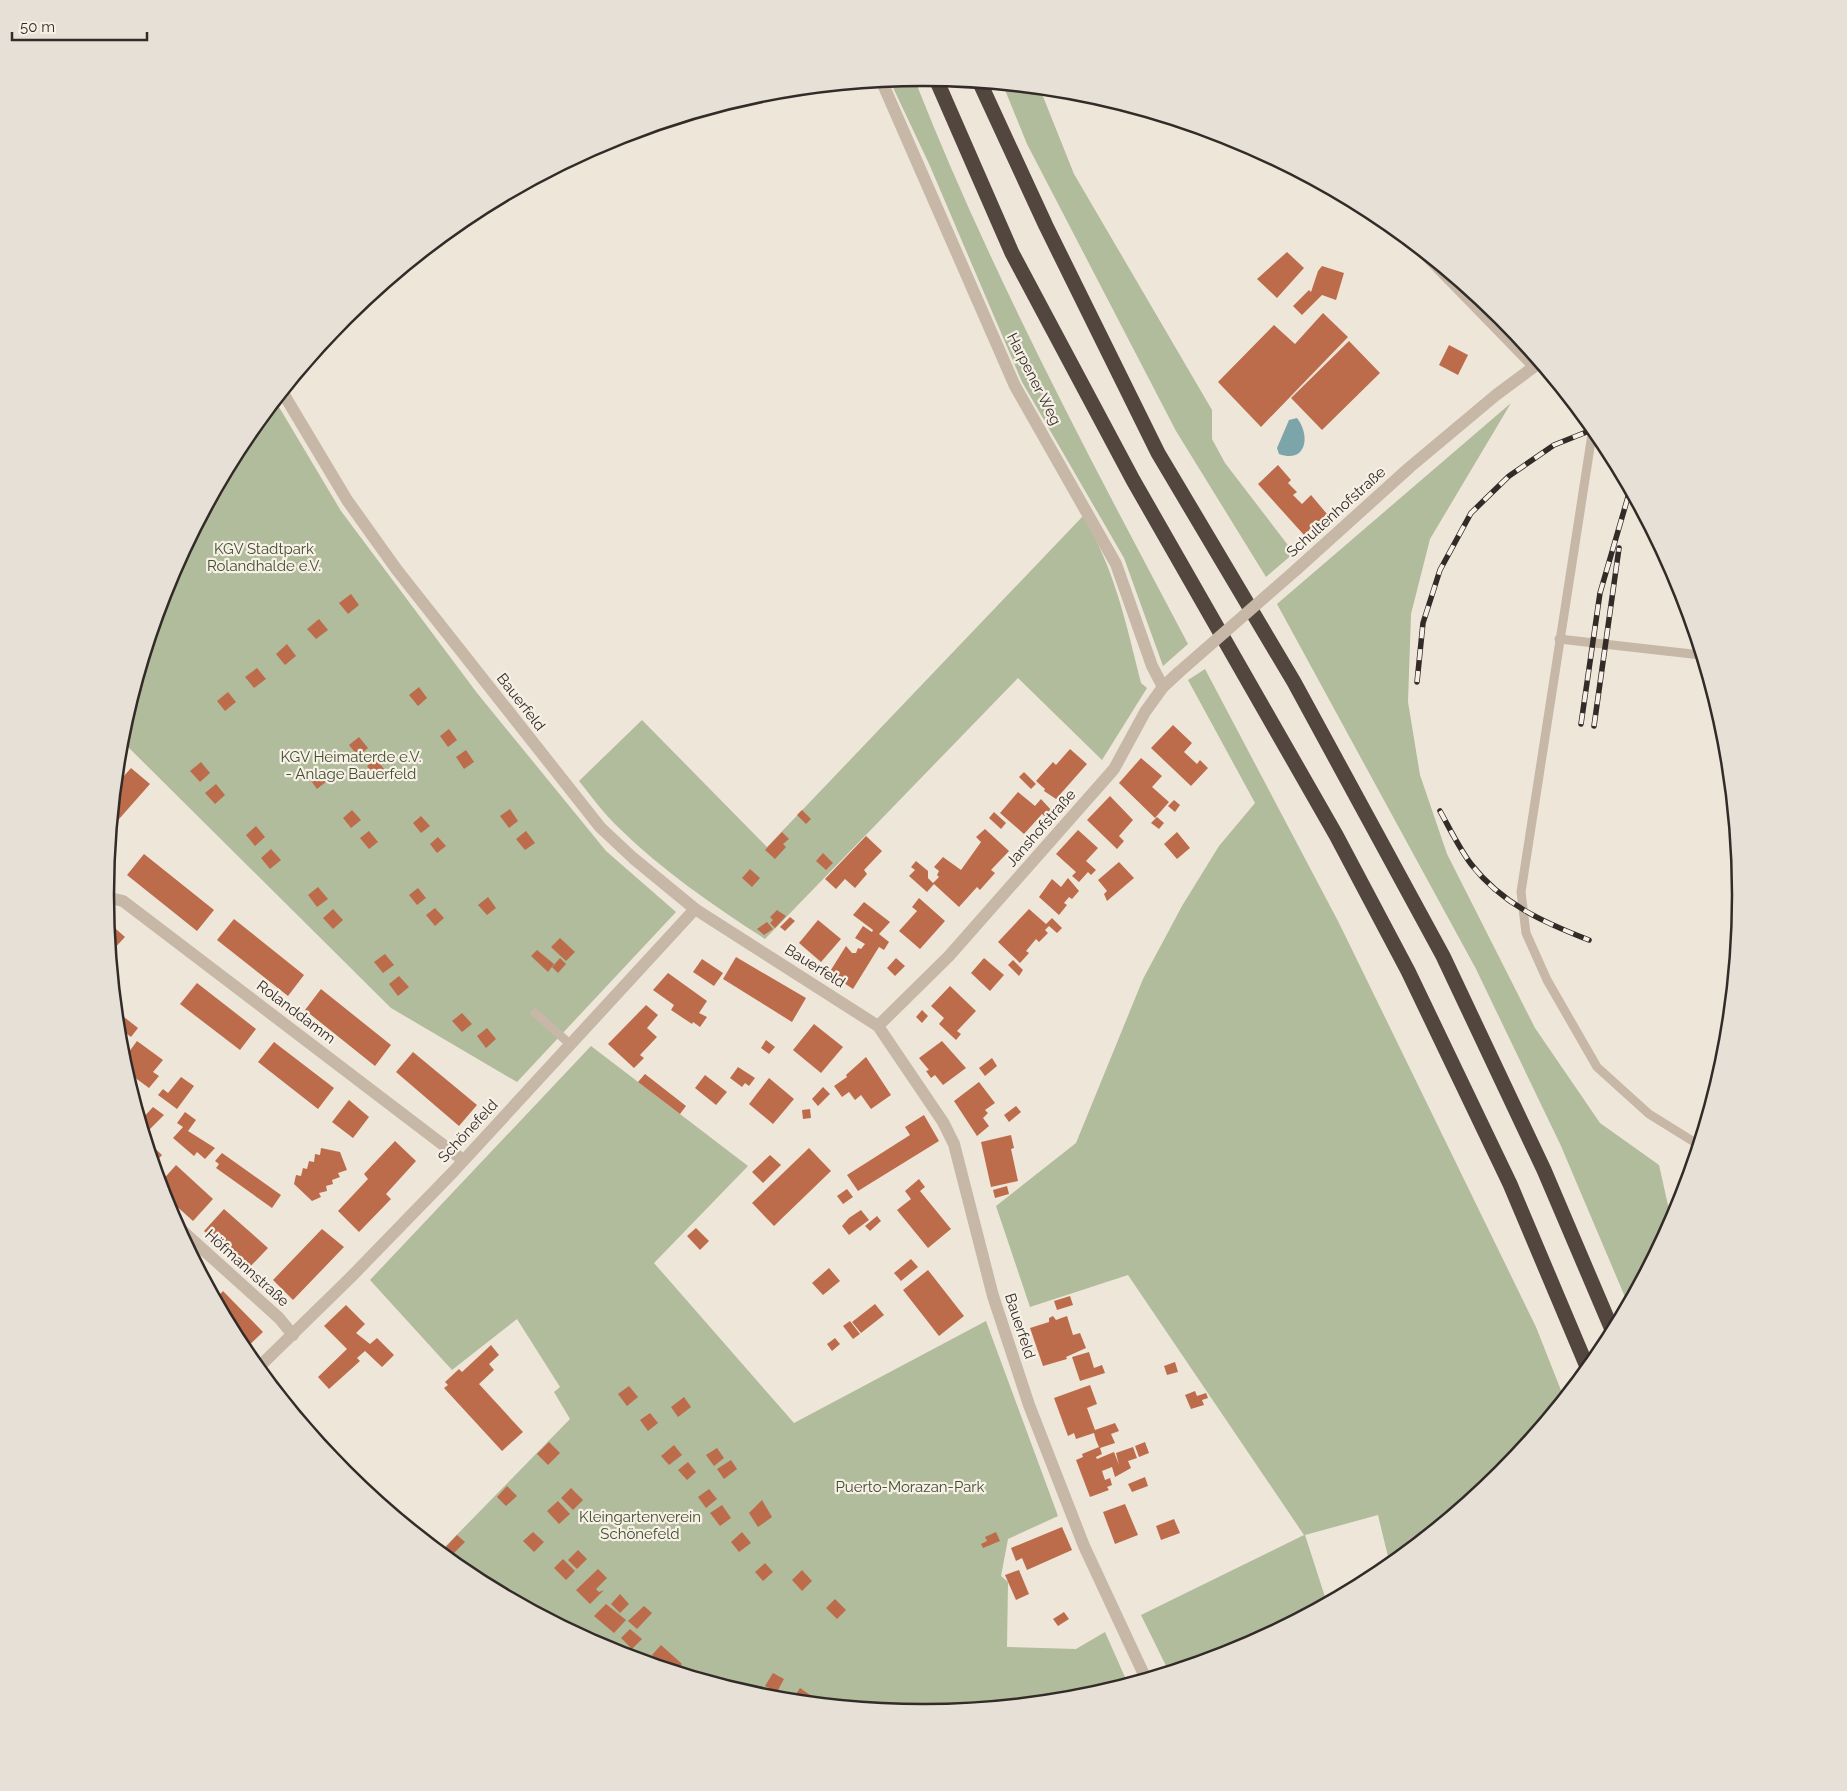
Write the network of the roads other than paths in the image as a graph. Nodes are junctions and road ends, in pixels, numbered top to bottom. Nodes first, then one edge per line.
1 (887, 87) edge
2 (939, 87) edge
3 (983, 89) edge
4 (1476, 305) edge
5 (1511, 339) edge
6 (1535, 365) edge
7 (285, 398) edge
8 (1591, 439) edge
9 (1559, 639) junction
10 (1696, 654) edge
11 (1163, 687) junction
12 (114, 898) edge
13 (695, 910) junction
14 (535, 1013) dead end
15 (878, 1026) junction
16 (571, 1045) junction
17 (1694, 1142) edge
18 (462, 1160) junction
19 (192, 1239) edge
20 (1609, 1323) edge
21 (293, 1335) junction
22 (1585, 1361) edge
23 (263, 1363) edge
24 (1144, 1674) edge

1 - 11 street, Harpener Weg
2 - 22 highway
3 - 20 highway
4 - 5 street, Schultenhofstraße
6 - 11 street, Schultenhofstraße, bridge
7 - 13 street, Bauerfeld
8 - 9 lane
9 - 10 lane
9 - 17 lane
11 - 15 street, Janshofstraße
12 - 18 street, Rolanddamm
13 - 15 street, Bauerfeld
13 - 16 street, Schönefeld
14 - 16 lane
15 - 24 street, Bauerfeld
16 - 18 street, Schönefeld
18 - 21 street, Schönefeld
19 - 21 street, Höfmannstraße
21 - 23 street, Schönefeld

